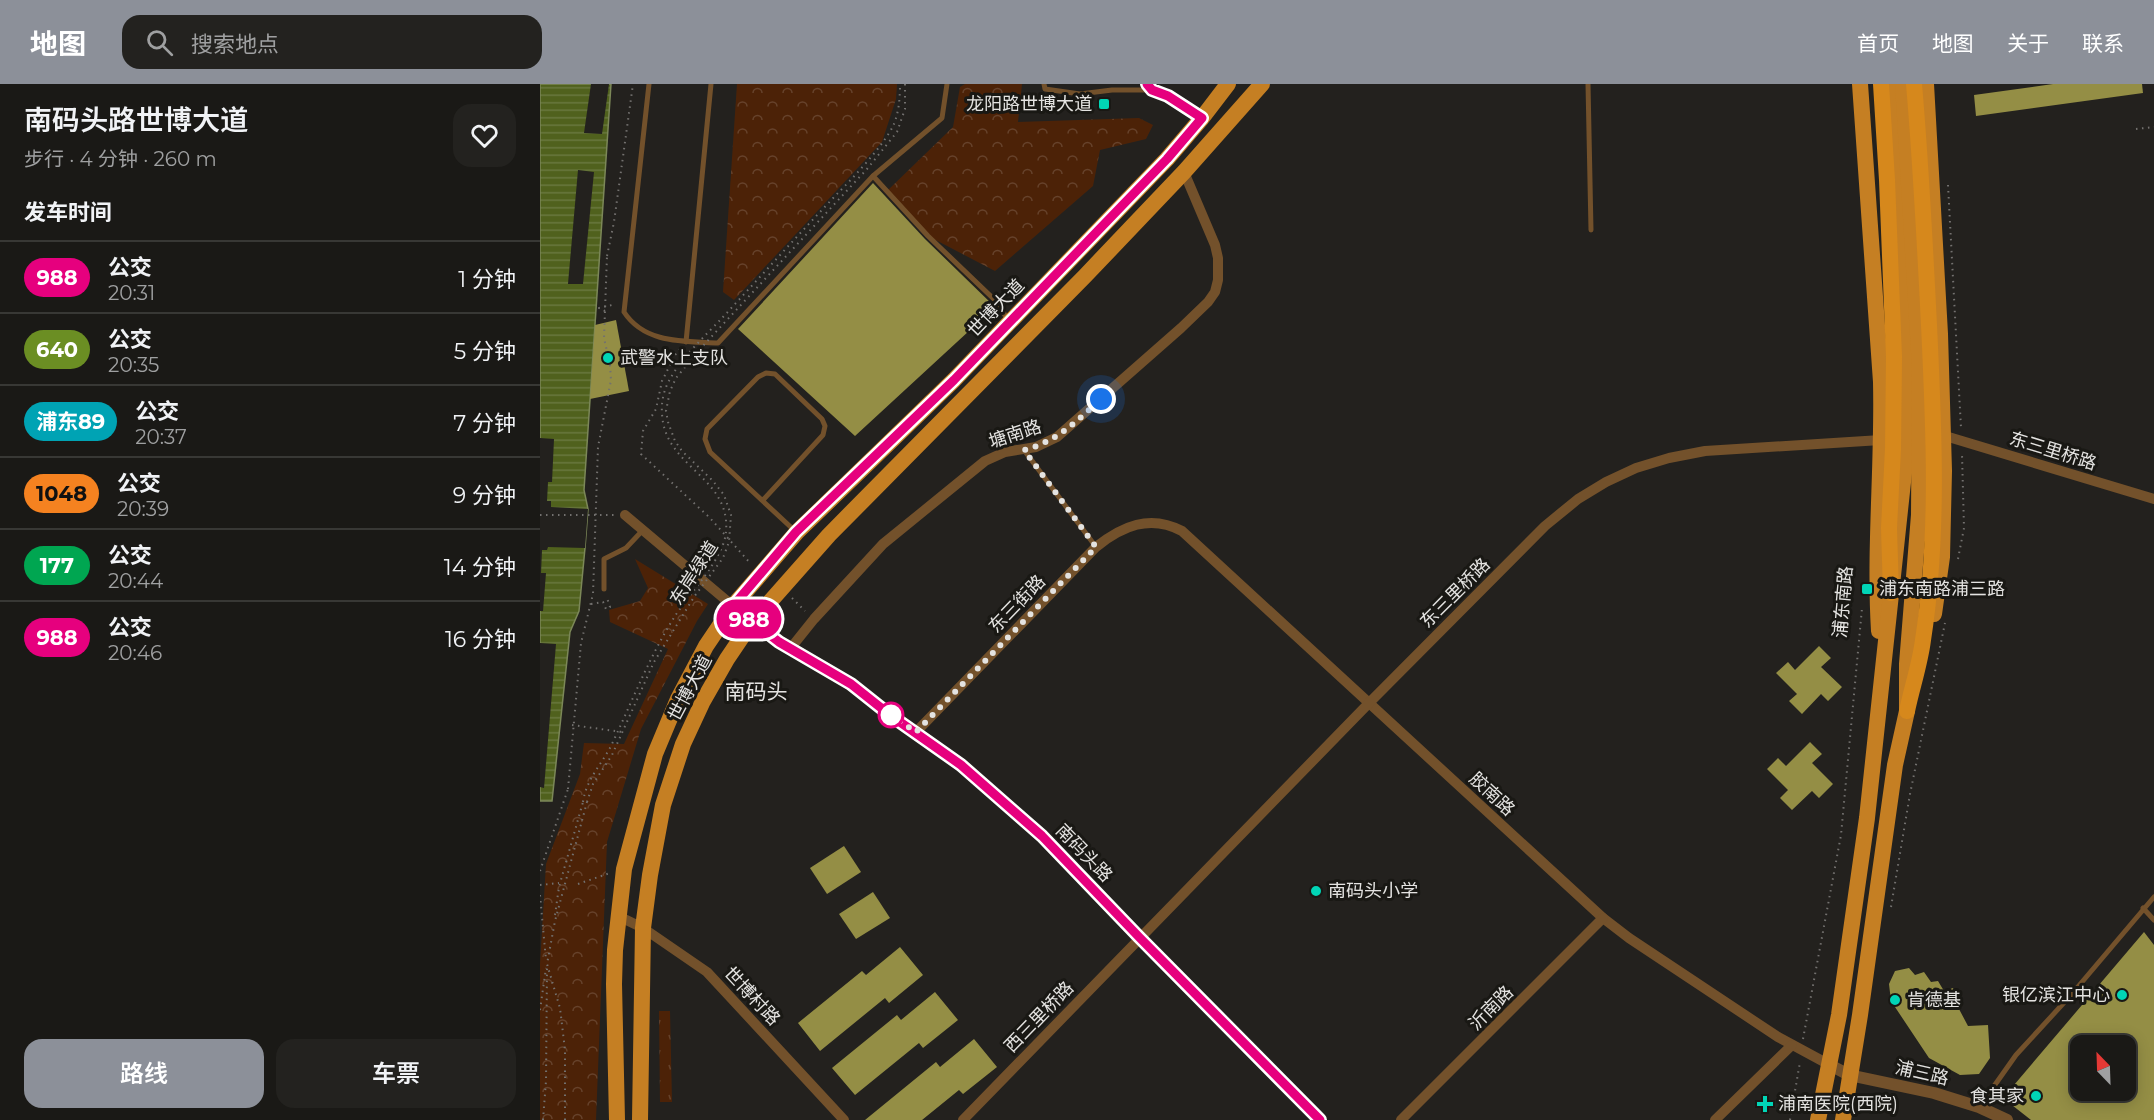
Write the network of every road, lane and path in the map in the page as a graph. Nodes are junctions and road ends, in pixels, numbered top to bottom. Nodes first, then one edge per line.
1 (633, 84) edge
2 (649, 84) edge
3 (711, 84) edge
4 (900, 84) edge
5 (905, 84) edge
6 (947, 84) edge
7 (1044, 84) edge
8 (1147, 84) edge
9 (1226, 84) edge
10 (1262, 84) edge
11 (1588, 84) edge
12 (1860, 84) edge
13 (1881, 84) edge
14 (1891, 84) edge
15 (1903, 84) edge
16 (1914, 84) edge
17 (1926, 84) edge
18 (1152, 90) junction
19 (1202, 118) junction
20 (2154, 127) edge
21 (2136, 129) dead end
22 (1184, 172) junction
23 (873, 176) junction
24 (1591, 230) dead end
25 (612, 304) dead end
26 (605, 310) junction
27 (1009, 323) junction
28 (686, 342) junction
29 (1942, 435) junction
30 (1881, 440) junction
31 (1024, 450) junction
32 (2154, 498) edge
33 (763, 500) junction
34 (540, 515) edge
35 (625, 515) joint
36 (1155, 522) joint
37 (643, 530) junction
38 (796, 532) junction
39 (1096, 547) junction
40 (761, 572) junction
41 (781, 587) junction
42 (604, 589) joint
43 (1891, 593) junction
44 (1863, 601) dead end
45 (591, 604) junction
46 (733, 606) junction
47 (814, 619) junction
48 (752, 622) junction
49 (790, 649) junction
50 (1882, 683) junction
51 (1369, 703) junction
52 (1907, 711) junction
53 (572, 725) junction
54 (617, 731) junction
55 (622, 732) junction
56 (916, 732) junction
57 (1895, 765) junction
58 (585, 802) junction
59 (624, 868) junction
60 (540, 872) edge
61 (560, 883) junction
62 (565, 883) junction
63 (578, 884) dead end
64 (540, 885) edge
65 (540, 895) edge
66 (2154, 897) edge
67 (2143, 908) junction
68 (618, 916) junction
69 (1603, 918) junction
70 (2154, 920) edge
71 (643, 928) junction
72 (1139, 937) junction
73 (547, 964) junction
74 (540, 1010) edge
75 (1792, 1045) junction
76 (1802, 1051) junction
77 (1828, 1064) junction
78 (1849, 1075) junction
79 (1979, 1107) junction
80 (543, 1120) edge
81 (565, 1120) edge
82 (617, 1120) edge
83 (640, 1120) edge
84 (844, 1120) edge
85 (963, 1120) edge
86 (1320, 1120) edge
87 (1401, 1120) edge
88 (1715, 1120) edge
89 (1790, 1120) edge
90 (1818, 1120) edge
91 (1843, 1120) edge
92 (2007, 1120) edge

1 - 26 path, bridge
2 - 28 lane
3 - 28 lane
4 - 54 path, bridge
5 - 55 path, 东岸绿道, bridge
6 - 23 lane
7 - 18 lane
8 - 18 lane
9 - 19 main road, 世博大道
10 - 22 main road, 世博大道
11 - 24 lane
12 - 30 main road, 浦东南路
13 - 43 highway
14 - 43 main road, 浦东南路
15 - 52 main road
16 - 52 highway
17 - 29 main road
18 - 19 lane
19 - 27 main road, 世博大道
20 - 21 path
22 - 31 street, 塘南路
22 - 41 main road, 世博大道
23 - 27 lane
23 - 28 lane
25 - 26 path
26 - 45 path, bridge
27 - 38 main road, 世博大道
28 - 40 path
29 - 32 street, 东三里桥路
29 - 57 main road
30 - 50 main road, 浦东南路
30 - 51 street, 东三里桥路
31 - 39 lane
31 - 47 street, 塘南路
33 - 33 lane
33 - 38 lane
34 - 35 path
35 - 37 street
36 - 39 street, 东三街路
36 - 51 street, 胶南路
37 - 42 lane
37 - 46 street
38 - 40 main road, 世博大道
39 - 56 street, 东三街路
40 - 46 main road, 世博大道
41 - 47 path
41 - 48 main road, 世博大道
42 - 45 path
43 - 50 main road, 浦东南路
44 - 76 path, 浦东南路
45 - 53 path, bridge
46 - 48 street, 南码头路
46 - 59 main road, 世博大道
47 - 49 street, 塘南路
48 - 49 street, 南码头路
48 - 71 main road, 世博大道
49 - 56 street, 南码头路
50 - 77 main road, 浦东南路
51 - 69 street, 胶南路
51 - 72 street, 东三里桥路
52 - 57 main road
53 - 54 path
53 - 60 path, bridge
54 - 55 path, bridge
54 - 58 path, bridge
55 - 58 path, 东岸绿道, bridge
56 - 72 street, 南码头路
57 - 78 main road
58 - 61 path
58 - 62 path, 东岸绿道
59 - 63 path
59 - 68 main road, 世博大道
61 - 62 path
61 - 64 path
61 - 73 path
62 - 73 path, 东岸绿道
65 - 73 path
66 - 67 lane
67 - 70 lane
67 - 79 lane
68 - 71 street, 世博村路
68 - 82 main road, 世博大道
69 - 75 street, 胶南路
69 - 87 street, 沂南路
71 - 83 main road, 世博大道
71 - 84 street, 世博村路
72 - 85 street, 西三里桥路
72 - 86 street, 南码头路
73 - 74 path
73 - 80 path
73 - 81 path, 东岸绿道
75 - 76 street, 胶南路
75 - 88 street
76 - 77 street, 胶南路
76 - 89 path, 浦东南路
77 - 78 street, 浦三路
77 - 90 main road, 浦东南路
78 - 79 street, 浦三路
78 - 91 main road
79 - 92 street, 浦三路

